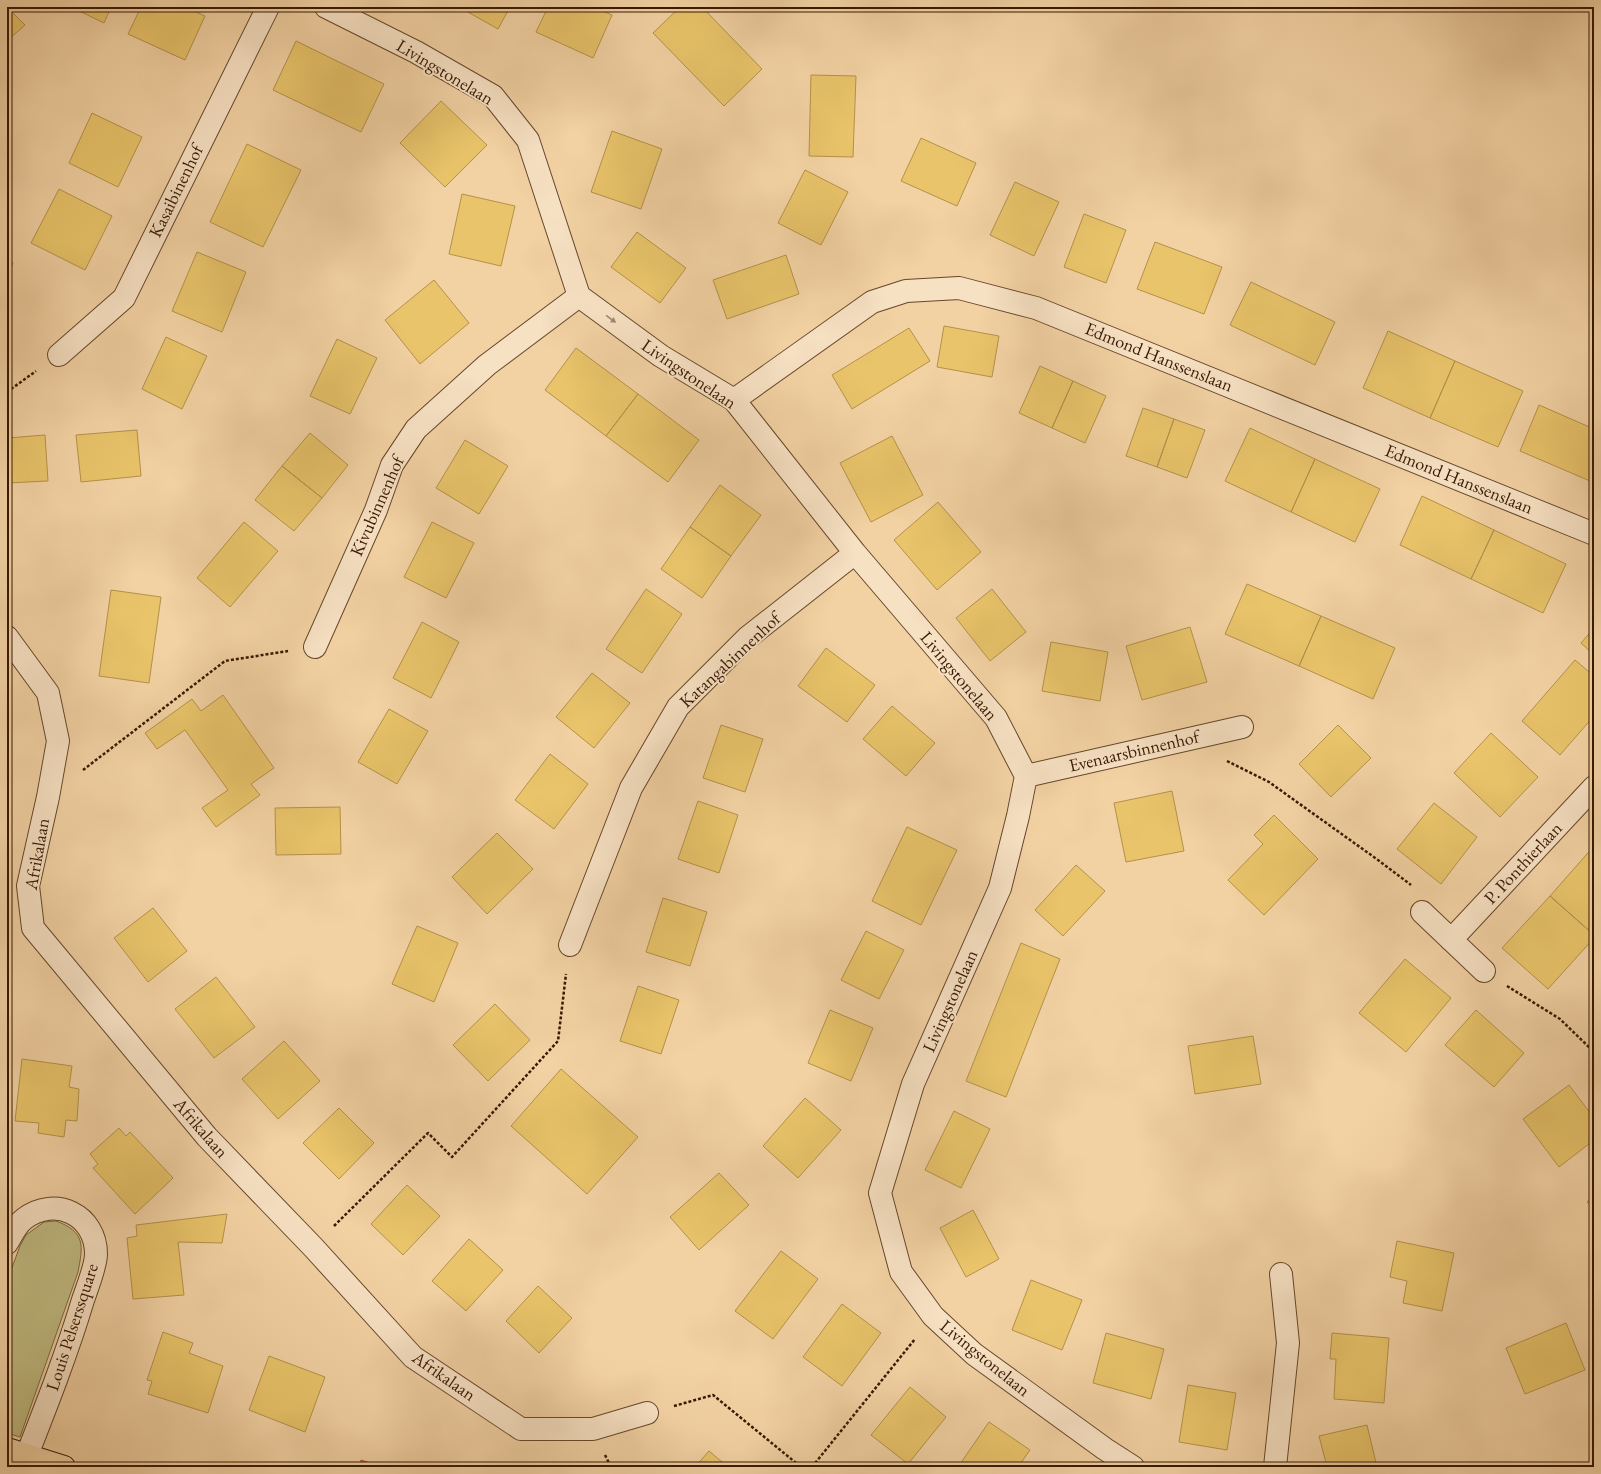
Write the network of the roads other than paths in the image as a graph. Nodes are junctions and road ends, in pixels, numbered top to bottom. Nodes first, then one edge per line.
1 (268, 7) edge
2 (326, 7) edge
3 (579, 296) junction
4 (60, 355) road end
5 (734, 400) junction
6 (1594, 534) edge
7 (855, 552) junction
8 (7, 637) edge
9 (315, 647) road end
10 (1242, 727) dead end
11 (1026, 776) junction
12 (1594, 787) edge
13 (1422, 912) road end
14 (1451, 940) junction
15 (570, 945) road end
16 (1484, 971) road end
17 (7, 1243) edge
18 (1281, 1274) dead end
19 (647, 1413) road end
20 (17, 1452) edge
21 (64, 1467) edge
22 (1133, 1467) edge
23 (1275, 1467) edge

1 - 4 street, Kasaibinenhof
2 - 3 street, Livingstonelaan
3 -> 5 street, Livingstonelaan
3 - 9 street, Kivubinnenhof
5 - 6 street, Edmond Hanssenslaan
5 - 7 street, Livingstonelaan
7 - 11 street, Livingstonelaan
7 - 15 street, Katangabinnenhof
8 - 19 street, Afrikalaan
10 - 11 street, Evenaarsbinnenhof
11 - 22 street, Livingstonelaan
12 - 14 street, P. Ponthierlaan
13 - 14 street
14 - 16 street
17 - 20 street, Louis Pelserssquare
18 - 23 street
20 - 21 main road

